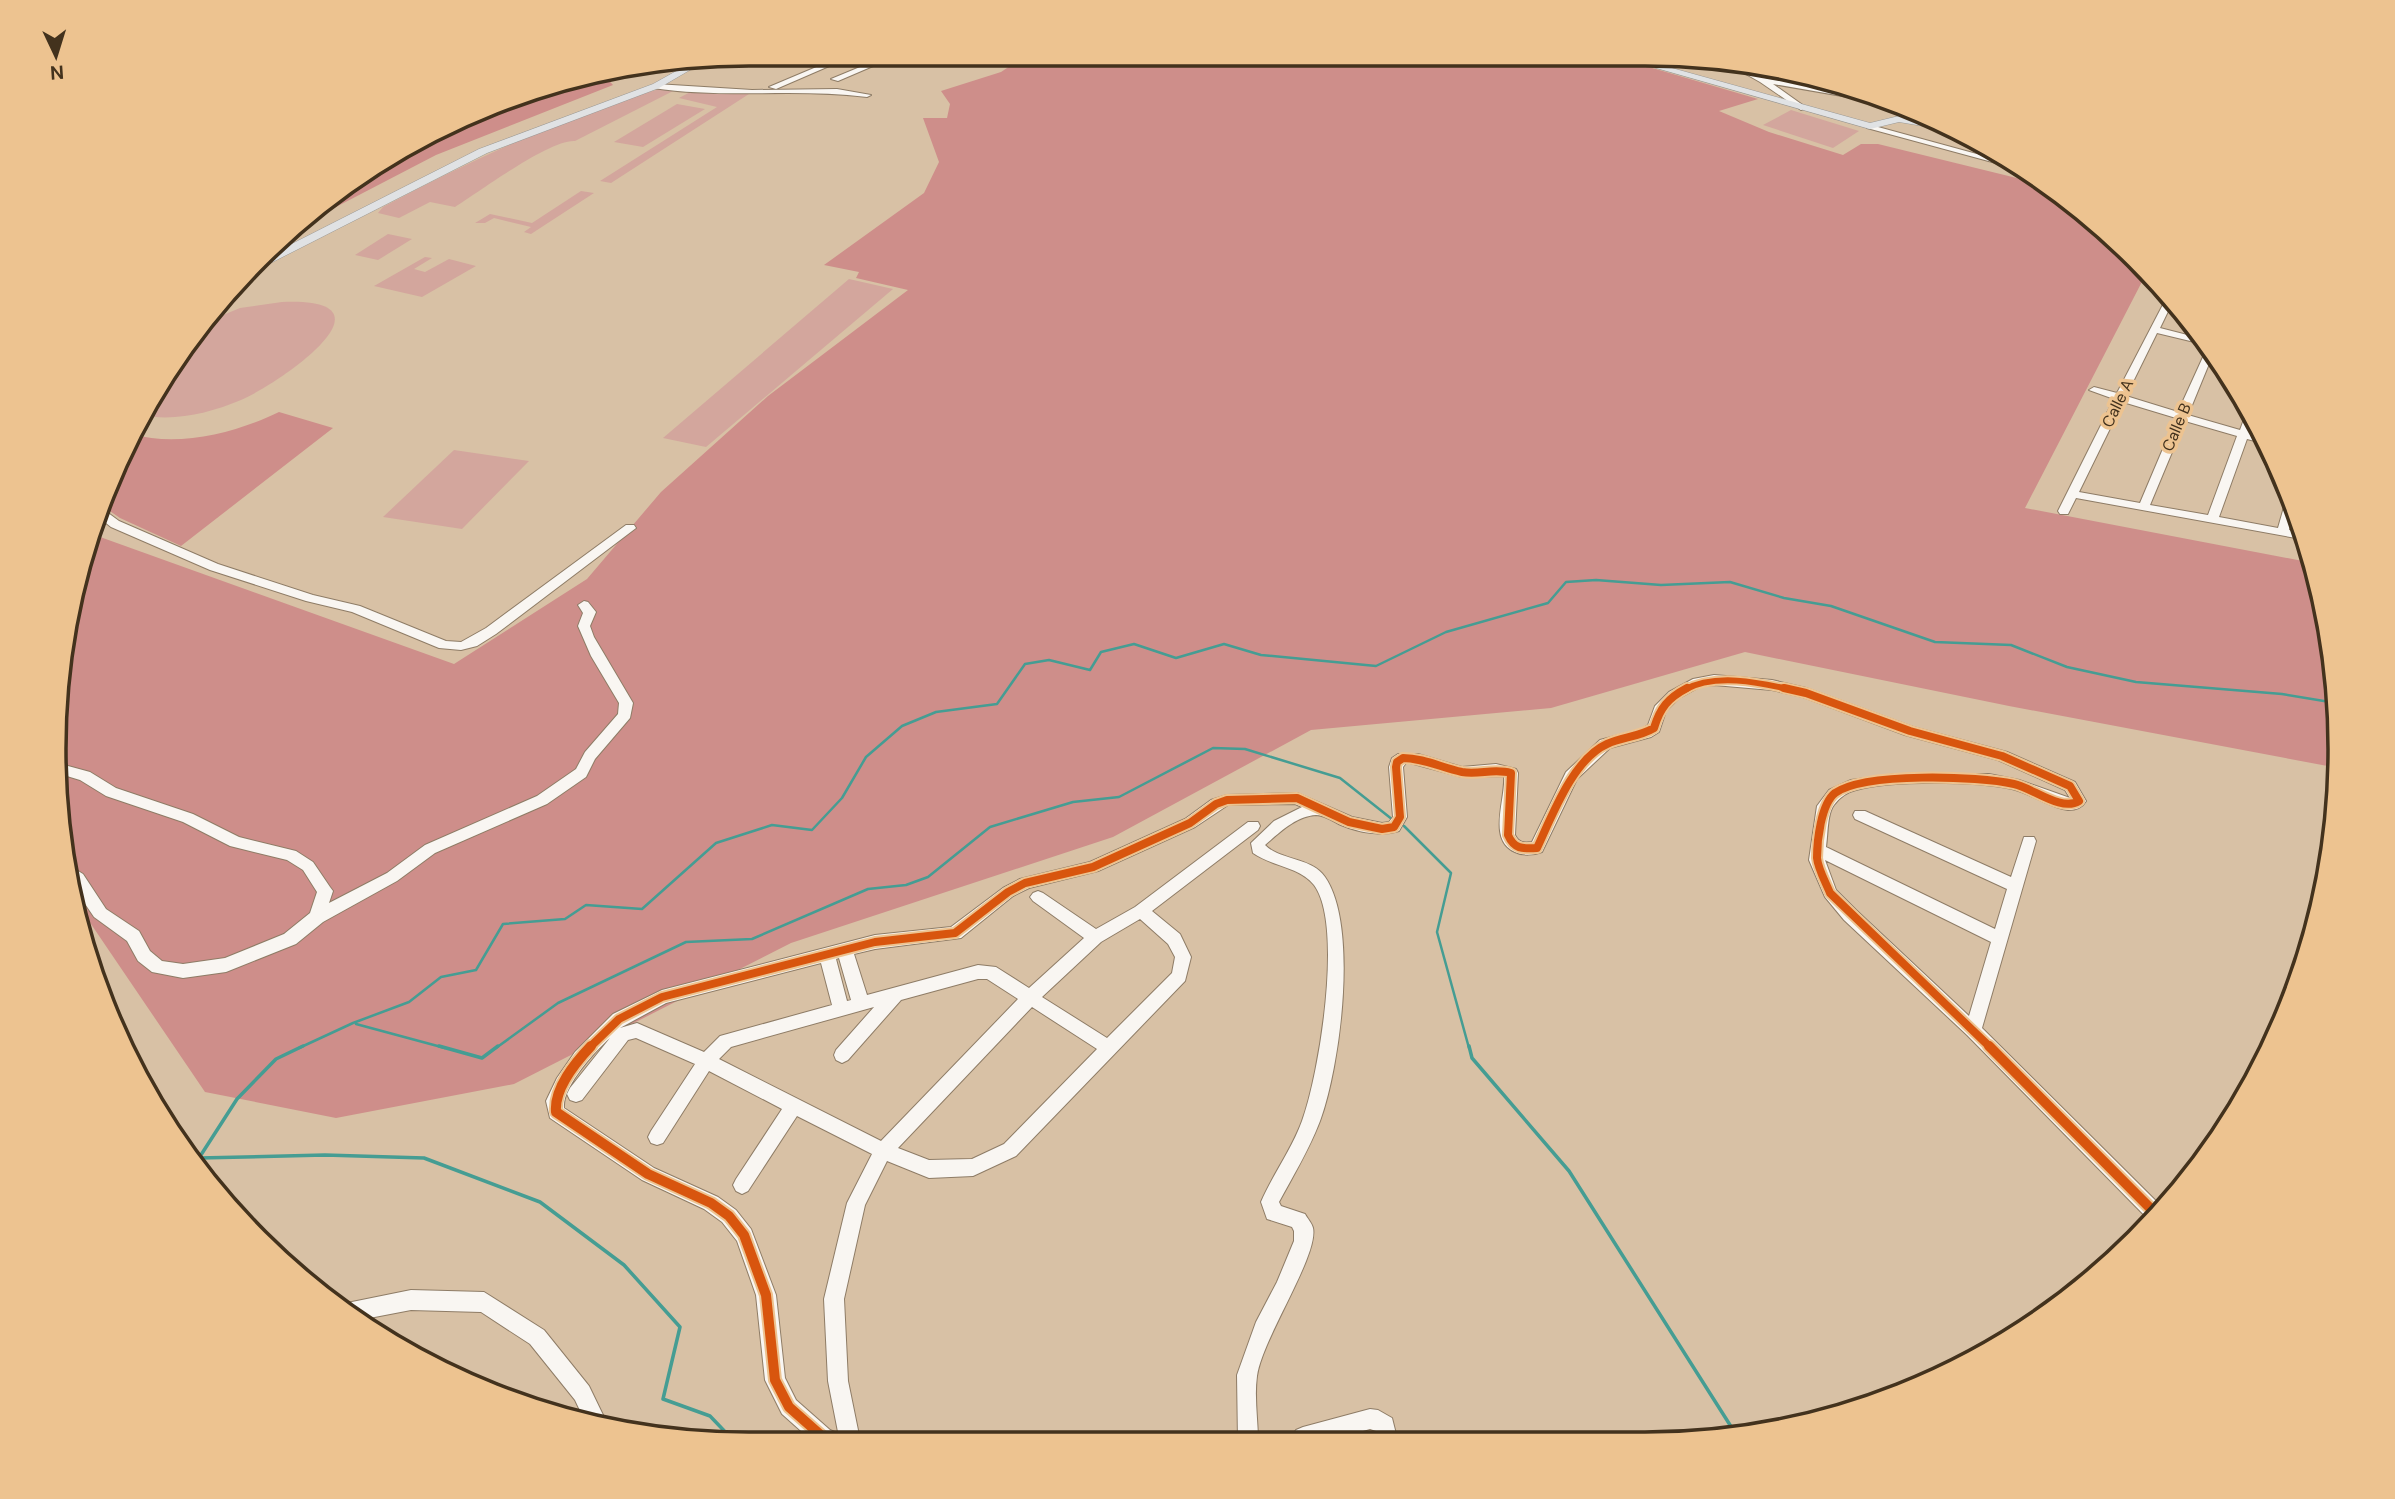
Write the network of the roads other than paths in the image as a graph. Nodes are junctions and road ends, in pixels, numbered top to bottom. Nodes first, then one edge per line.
1 (817, 66) edge
2 (825, 66) edge
3 (860, 66) edge
4 (869, 66) edge
5 (1654, 66) edge
6 (864, 68) junction
7 (686, 70) edge
8 (677, 71) edge
9 (1755, 76) edge
10 (835, 79) dead end
11 (1763, 80) junction
12 (667, 81) junction
13 (656, 86) junction
14 (765, 90) junction
15 (785, 90) junction
16 (1825, 91) edge
17 (1801, 108) junction
18 (1919, 124) edge
19 (1870, 127) junction
20 (1979, 154) edge
21 (1979, 159) junction
22 (1994, 162) edge
23 (357, 223) dead end
24 (334, 227) junction
25 (298, 237) edge
26 (280, 254) edge
27 (2165, 307) edge
28 (2154, 329) junction
29 (2191, 339) edge
30 (2205, 359) edge
31 (2094, 390) dead end
32 (2119, 398) junction
33 (2180, 416) junction
34 (2246, 425) edge
35 (2243, 434) junction
36 (2253, 437) edge
37 (2073, 494) junction
38 (2144, 506) junction
39 (2064, 511) dead end
40 (2287, 517) edge
41 (107, 518) edge
42 (2213, 519) junction
43 (630, 528) dead end
44 (2283, 532) junction
45 (2293, 534) edge
46 (584, 605) dead end
47 (67, 771) edge
48 (1320, 809) junction
49 (1860, 815) dead end
50 (1253, 826) dead end
51 (2029, 841) dead end
52 (1817, 849) junction
53 (80, 884) edge
54 (2016, 886) junction
55 (1038, 897) dead end
56 (1141, 911) junction
57 (317, 917) junction
58 (1095, 937) junction
59 (2000, 939) junction
60 (844, 949) junction
61 (826, 953) junction
62 (896, 995) junction
63 (1030, 999) junction
64 (861, 1004) junction
65 (841, 1009) junction
66 (1973, 1030) junction
67 (1110, 1049) junction
68 (842, 1055) dead end
69 (706, 1061) junction
70 (576, 1094) dead end
71 (794, 1106) junction
72 (657, 1137) dead end
73 (883, 1152) junction
74 (742, 1185) dead end
75 (2151, 1209) edge
76 (361, 1310) edge
77 (592, 1413) edge
78 (817, 1432) edge
79 (848, 1432) edge
80 (1248, 1432) edge
81 (1322, 1432) edge
82 (1386, 1432) edge

1 - 14 street
2 - 14 street
3 - 6 street
4 - 6 street
5 - 17 main road
6 - 10 street
7 - 12 main road
8 - 25 main road
9 - 11 street
11 - 16 street
11 - 17 street
12 - 13 main road
12 - 14 street
13 - 14 street
13 - 24 main road
14 - 15 street
15 - 15 street
17 - 19 main road
18 - 19 main road
19 - 21 street
20 - 21 street
21 - 22 street
23 - 24 main road
24 - 26 main road
27 - 28 street, Calle A
28 - 29 street
28 - 32 street, Calle A
30 - 33 street, Calle B
31 - 32 street
32 - 33 street
32 - 37 street, Calle A
33 - 35 street
33 - 38 street, Calle B
34 - 35 street
35 - 36 street
35 - 42 street
37 - 38 street
37 - 39 street, Calle A
38 - 42 street
40 - 44 street
41 - 43 street
42 - 44 street
44 - 45 street
46 - 57 street
47 - 57 street
48 - 52 street
48 - 60 street
48 - 80 street
49 - 54 street
50 - 56 street
51 - 54 street
52 - 59 street
52 - 66 street
53 - 57 street
54 - 59 street
55 - 58 street
56 - 58 street
56 - 67 street
58 - 63 street
59 - 66 street
60 - 61 street
60 - 64 street
61 - 65 street
61 - 78 street
62 - 63 street
62 - 64 street
62 - 68 street
63 - 67 street
63 - 73 street
64 - 65 street
65 - 69 street
66 - 75 street
67 - 73 street
69 - 70 street
69 - 71 street
69 - 72 street
71 - 73 street
71 - 74 street
73 - 79 street
76 - 77 street
81 - 82 street

